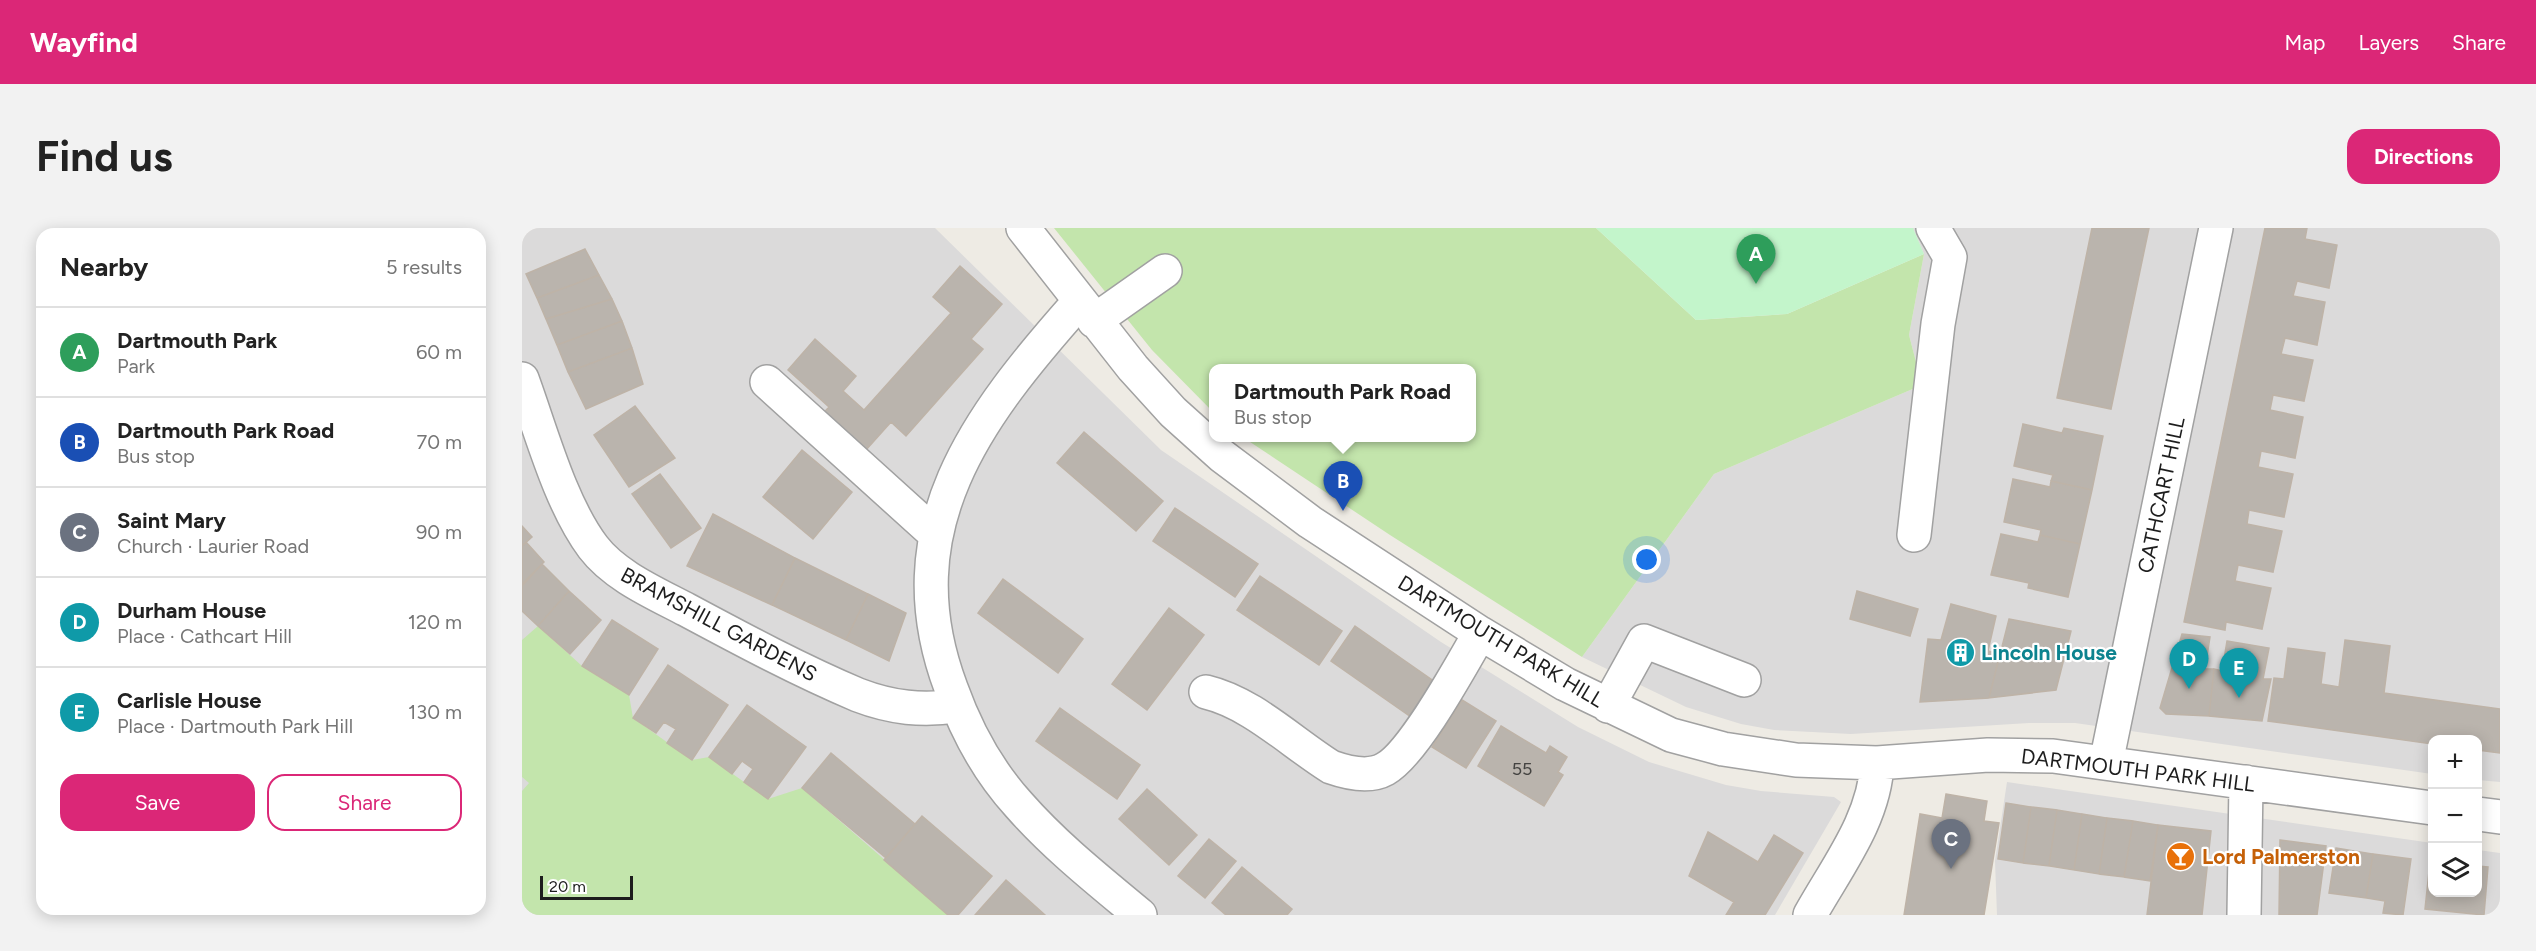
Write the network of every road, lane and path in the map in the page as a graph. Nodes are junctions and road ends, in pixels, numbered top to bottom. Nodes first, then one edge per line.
1 (1023, 228) edge
2 (1933, 228) edge
3 (2216, 228) edge
4 (1165, 271) dead end
5 (1087, 312) junction
6 (522, 379) edge
7 (767, 382) dead end
8 (935, 534) junction
9 (1914, 535) dead end
10 (1480, 633) junction
11 (1744, 680) dead end
12 (1206, 692) dead end
13 (957, 706) junction
14 (1608, 706) junction
15 (1877, 763) junction
16 (2106, 763) junction
17 (2246, 782) junction
18 (2428, 807) edge
19 (2482, 815) edge
20 (2500, 817) edge
21 (1140, 915) edge
22 (1810, 915) edge
23 (2244, 915) edge

1 - 5 street, DARTMOUTH PARK HILL
2 - 9 street
3 - 16 street, CATHCART HILL
4 - 5 street
5 - 8 street
5 - 10 street, DARTMOUTH PARK HILL
6 - 13 street, BRAMSHILL GARDENS
7 - 8 street
8 - 13 street
10 - 12 street
10 - 14 street, DARTMOUTH PARK HILL
11 - 14 street
13 - 21 street
14 - 15 street, DARTMOUTH PARK HILL
15 - 16 street, DARTMOUTH PARK HILL
15 - 22 street
16 - 17 street, DARTMOUTH PARK HILL
17 - 18 street, DARTMOUTH PARK HILL
17 - 23 street
19 - 20 street

